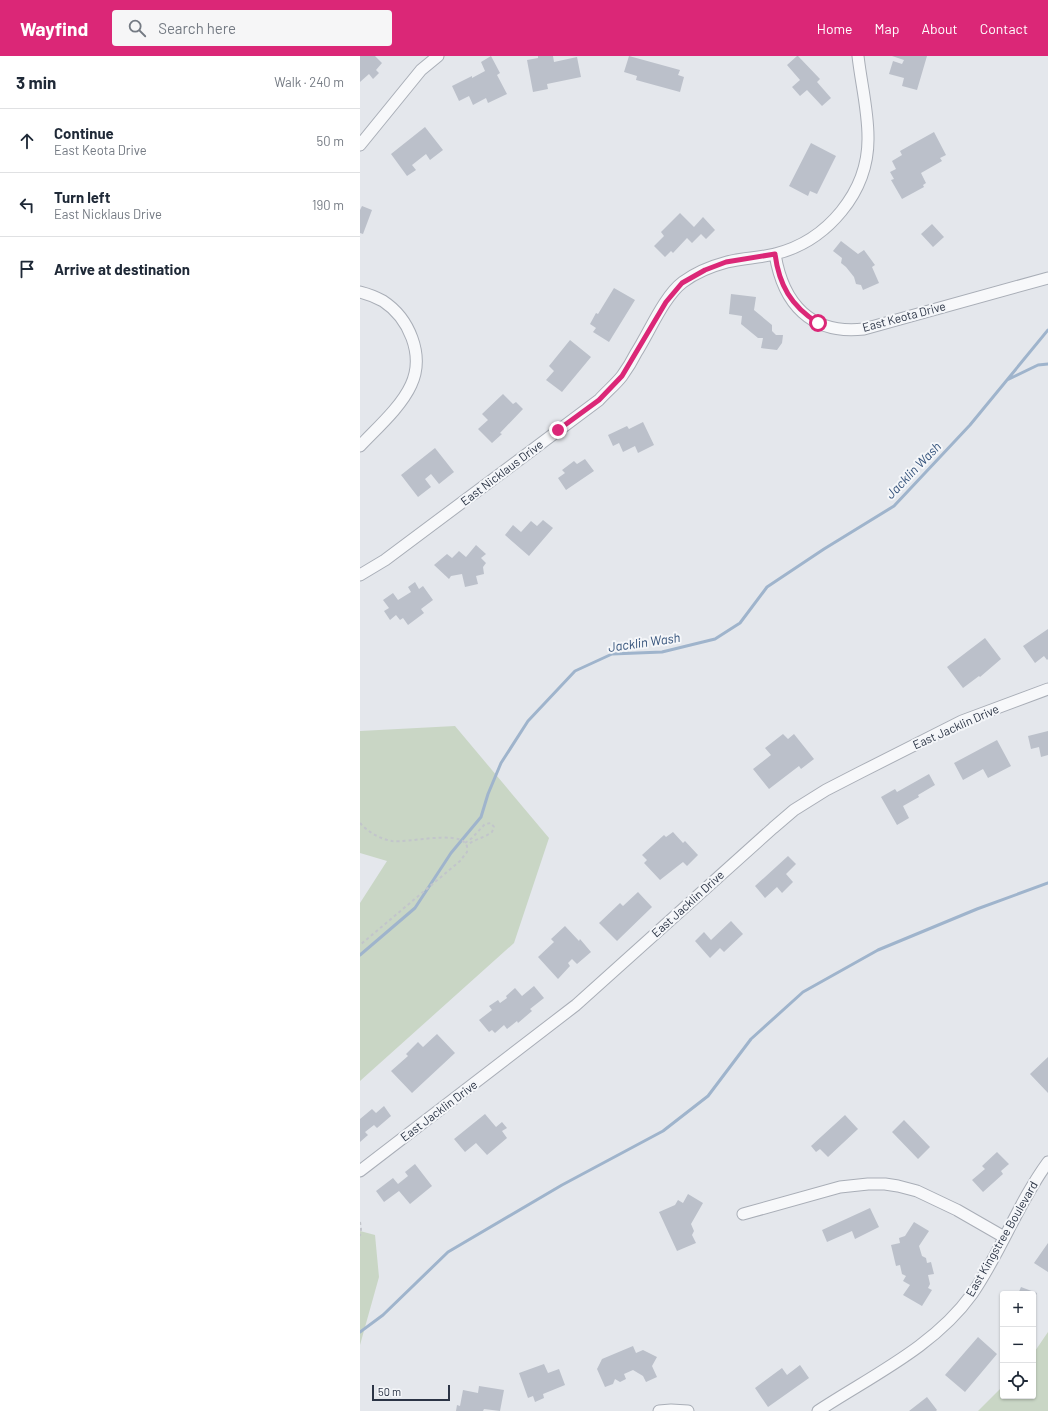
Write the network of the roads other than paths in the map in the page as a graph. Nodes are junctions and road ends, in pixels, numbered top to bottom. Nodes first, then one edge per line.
1 (438, 56) edge
2 (858, 56) edge
3 (360, 145) edge
4 (775, 254) junction
5 (1048, 278) edge
6 (360, 292) edge
7 (360, 446) edge
8 (360, 575) edge
9 (1048, 689) edge
10 (1048, 1162) edge
11 (360, 1171) edge
12 (743, 1214) dead end
13 (1004, 1237) junction
14 (659, 1411) edge
15 (688, 1411) edge
16 (818, 1411) edge

1 - 3 street
2 - 4 street, East Nicklaus Drive
4 - 5 street, East Keota Drive
4 - 8 street, East Nicklaus Drive
6 - 7 street
9 - 11 street, East Jacklin Drive
10 - 13 street, East Kingstree Boulevard
12 - 13 street
13 - 16 street, East Kingstree Boulevard
14 - 15 street

